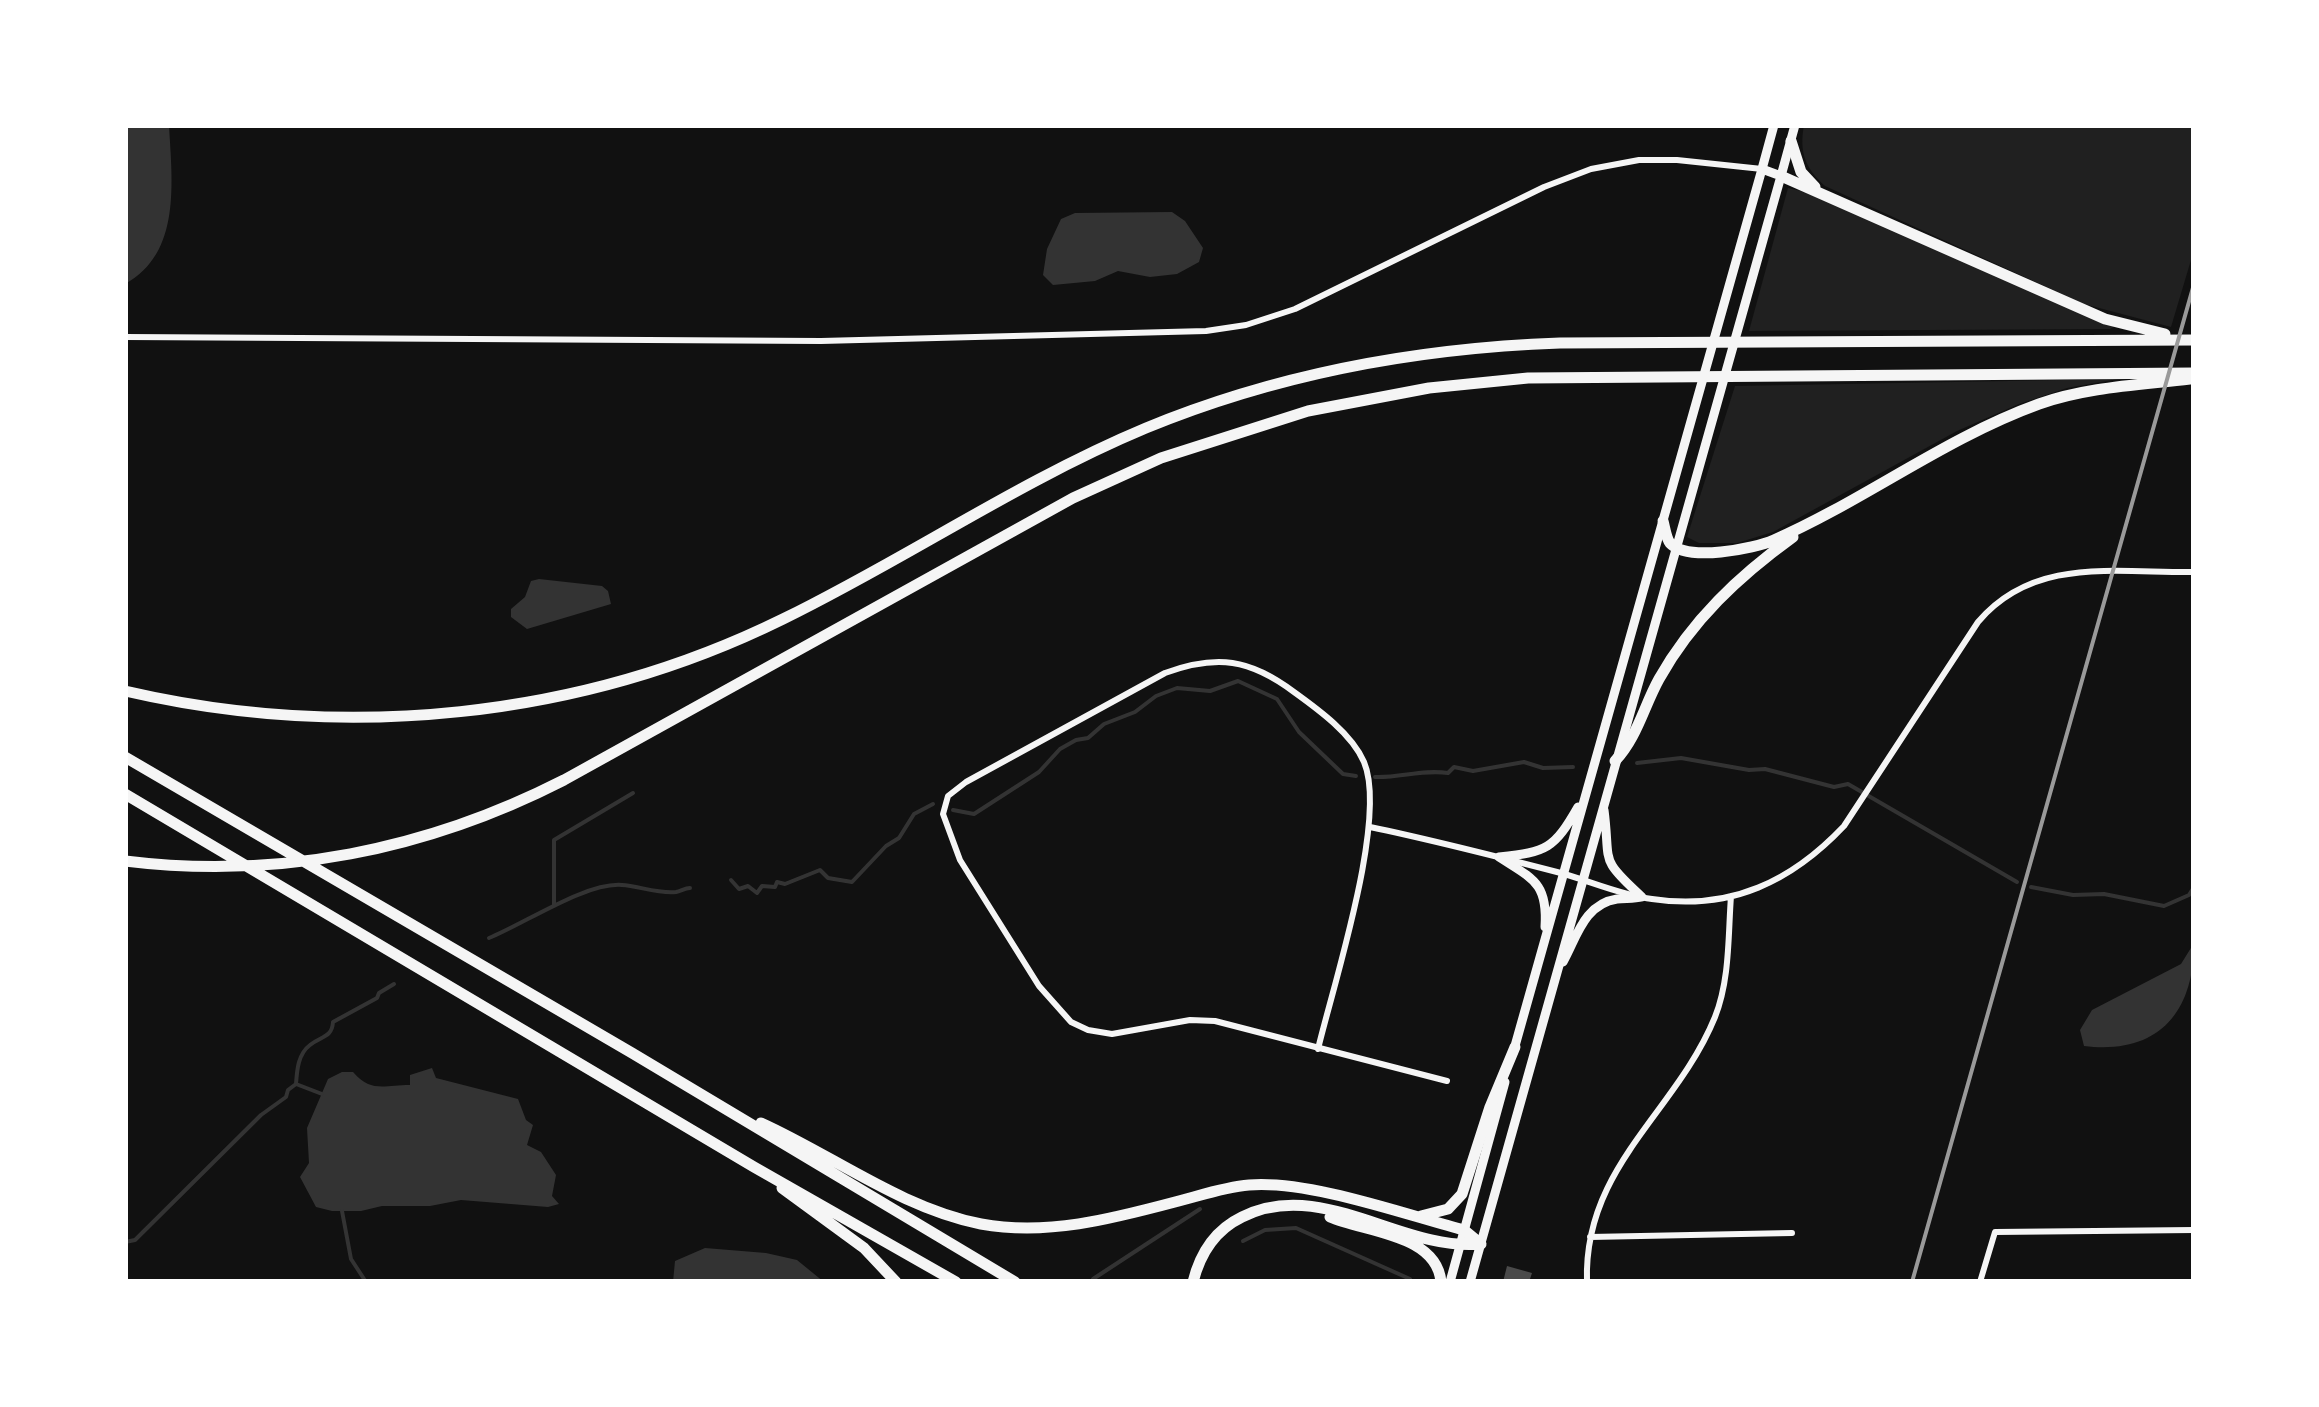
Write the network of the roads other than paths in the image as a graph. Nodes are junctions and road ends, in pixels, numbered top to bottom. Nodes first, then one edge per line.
1 (1774, 125) edge
2 (1795, 125) edge
3 (1790, 141) junction
4 (1762, 168) junction
5 (1781, 176) junction
6 (1822, 193) junction
7 (125, 336) edge
8 (2194, 338) edge
9 (2194, 376) edge
10 (1822, 515) junction
11 (1663, 521) junction
12 (1677, 547) junction
13 (2194, 572) edge
14 (125, 690) edge
15 (125, 757) edge
16 (1615, 761) junction
17 (125, 794) edge
18 (1585, 796) junction
19 (125, 804) edge
20 (1604, 805) junction
21 (1370, 828) junction
22 (191, 834) junction
23 (1499, 858) junction
24 (125, 861) edge
25 (1564, 874) junction
26 (1582, 879) junction
27 (1731, 896) junction
28 (1642, 897) junction
29 (1543, 947) junction
30 (1556, 976) junction
31 (1514, 1047) junction
32 (1318, 1049) junction
33 (1447, 1082) dead end
34 (720, 1105) junction
35 (754, 1167) junction
36 (1308, 1207) junction
37 (1408, 1216) junction
38 (1464, 1230) junction
39 (2194, 1230) edge
40 (1792, 1233) dead end
41 (1590, 1237) junction
42 (1481, 1244) junction
43 (1459, 1246) junction
44 (896, 1282) edge
45 (956, 1282) edge
46 (1015, 1282) edge
47 (1193, 1282) edge
48 (1441, 1282) edge
49 (1450, 1282) edge
50 (1470, 1282) edge
51 (1588, 1282) edge
52 (1980, 1282) edge

1 - 4 main road
2 - 3 main road
3 - 5 main road
3 - 6 highway
4 - 5 main road
4 - 7 street
4 - 11 main road
5 - 6 highway
5 - 12 main road
6 - 8 highway
8 - 14 highway
9 - 10 highway
9 - 24 highway
10 - 12 highway
10 - 16 highway
11 - 12 highway
11 - 18 main road
12 - 16 main road
13 - 27 street
15 - 34 highway
16 - 20 main road
17 - 22 highway
18 - 23 main road
18 - 25 main road
19 - 22 highway
20 - 26 main road
20 - 28 main road
21 - 23 street
21 - 32 street
21 - 32 street
22 - 35 highway
23 - 25 street
23 - 29 main road
25 - 26 street
25 - 29 main road
26 - 28 street
26 - 30 main road
27 - 28 street
27 - 41 street
28 - 30 main road
29 - 31 main road
30 - 42 main road
31 - 37 highway
31 - 38 main road
32 - 33 street
34 - 37 highway
34 - 46 highway
35 - 44 highway
35 - 45 highway
36 - 43 highway
36 - 47 highway
36 - 48 highway
37 - 38 highway
38 - 42 highway
38 - 43 main road
39 - 52 street
40 - 41 street
41 - 51 street
42 - 43 highway
42 - 50 main road
43 - 49 main road

